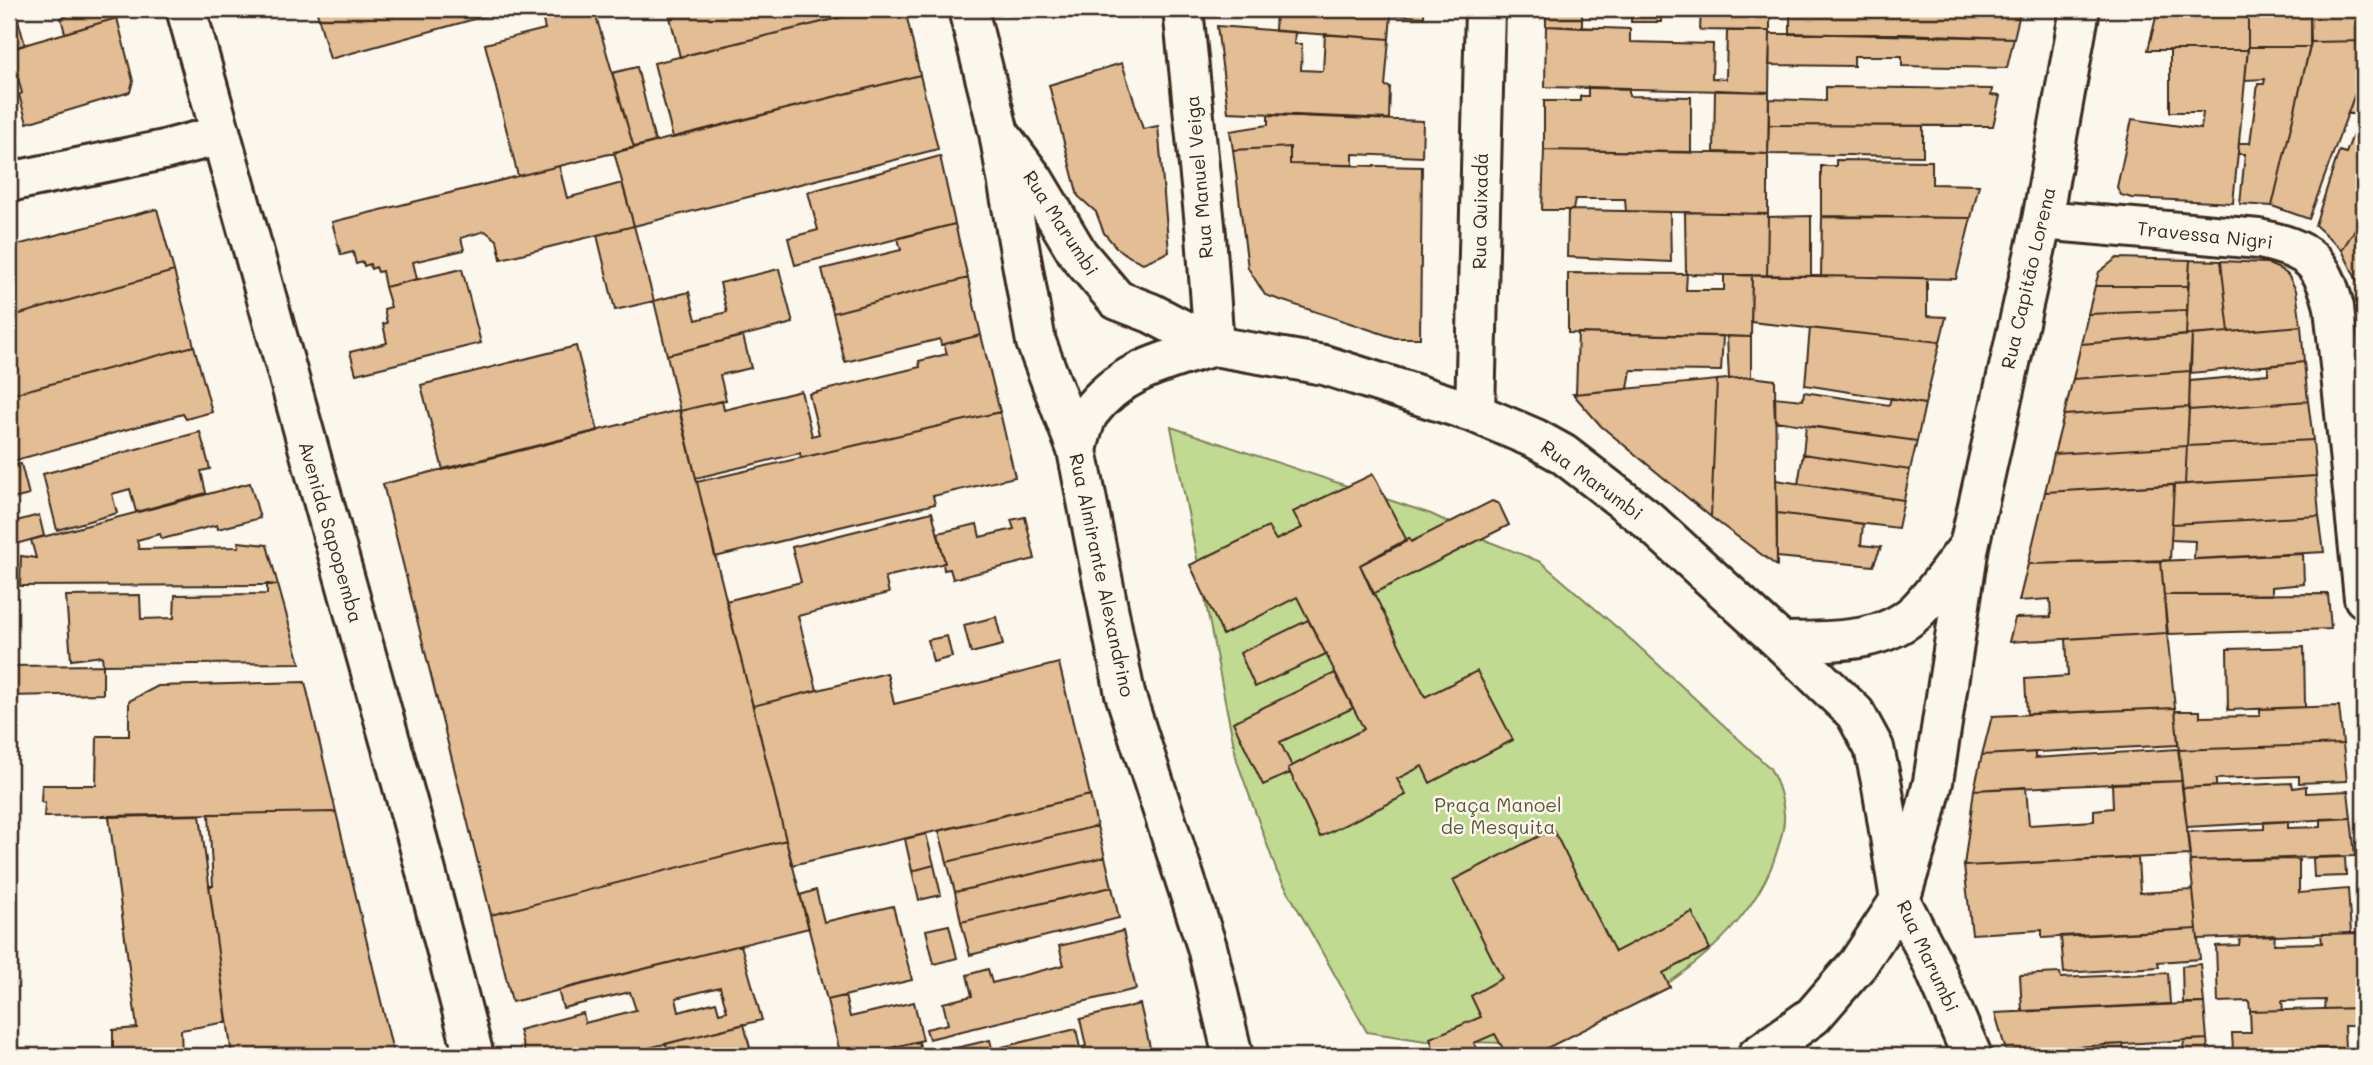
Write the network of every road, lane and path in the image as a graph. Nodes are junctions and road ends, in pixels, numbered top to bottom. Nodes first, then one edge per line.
1 (186, 9) edge
2 (968, 9) edge
3 (1183, 9) edge
4 (1485, 9) edge
5 (2080, 9) edge
6 (999, 133) junction
7 (220, 135) junction
8 (9, 182) edge
9 (2042, 220) junction
10 (1214, 346) junction
11 (1475, 413) junction
12 (1077, 450) junction
13 (1969, 546) junction
14 (2364, 598) edge
15 (1782, 642) junction
16 (1900, 900) junction
17 (1236, 1054) edge
18 (474, 1056) edge
19 (1757, 1056) edge
20 (1972, 1056) edge

1 - 7 street, Avenida Sapopemba
2 - 6 street, Rua Almirante Alexandrino
3 - 10 street, Rua Manuel Veiga
4 - 11 street, Rua Quixadá
5 - 9 street, Rua Capitão Lorena
6 - 10 street, Rua Marumbi
6 - 12 street, Rua Almirante Alexandrino
7 - 8 street
7 - 18 street, Avenida Sapopemba
9 - 13 street, Rua Capitão Lorena
9 - 14 street, Travessa Nigri
10 - 11 street, Rua Marumbi
10 - 12 street
11 - 15 street, Rua Marumbi
12 - 17 street, Rua Almirante Alexandrino
13 - 15 street, Rua Capitão Lorena
13 - 16 street, Rua Capitão Lorena
15 - 16 street, Rua Marumbi
16 - 19 street
16 - 20 street, Rua Marumbi

